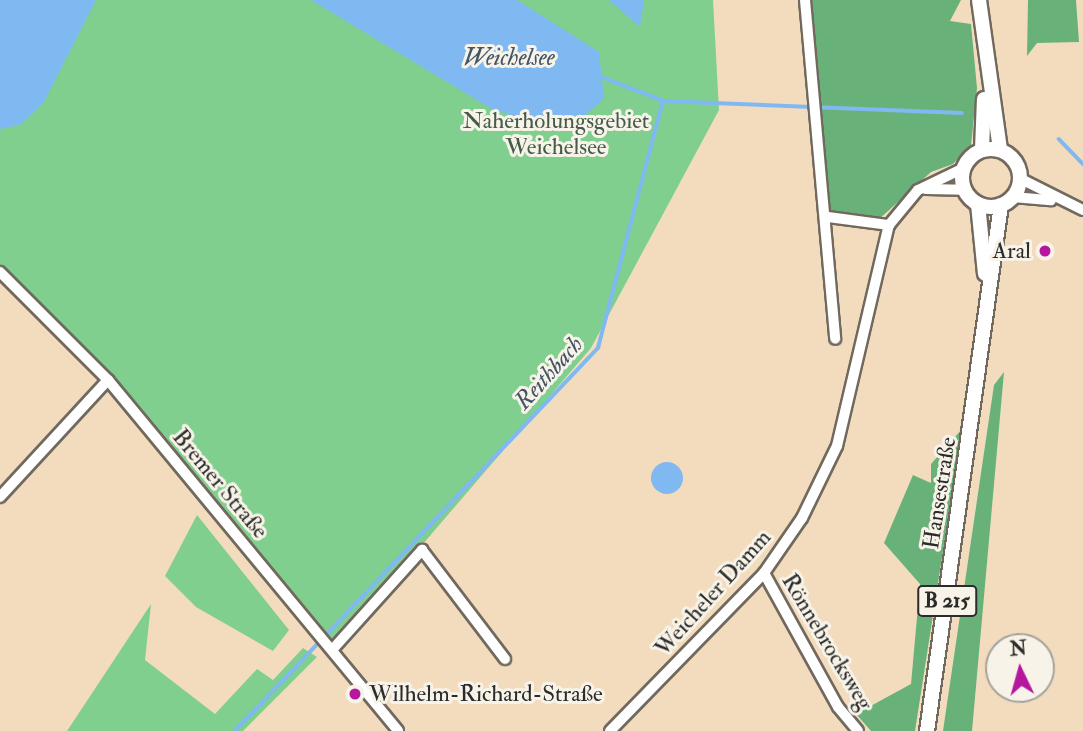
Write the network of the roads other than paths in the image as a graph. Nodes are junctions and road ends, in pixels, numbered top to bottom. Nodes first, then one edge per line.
1 (805, 0) edge
2 (979, 0) edge
3 (984, 45) junction
4 (982, 150) junction
5 (1000, 150) junction
6 (964, 168) junction
7 (1021, 179) junction
8 (918, 190) junction
9 (965, 190) junction
10 (1007, 201) junction
11 (1061, 202) junction
12 (978, 204) junction
13 (1083, 210) edge
14 (828, 217) junction
15 (888, 225) junction
16 (0, 272) edge
17 (987, 303) junction
18 (835, 339) dead end
19 (107, 380) junction
20 (0, 496) edge
21 (764, 573) junction
22 (330, 648) junction
23 (505, 659) dead end
24 (398, 731) edge
25 (610, 731) edge
26 (858, 731) edge
27 (927, 731) edge

1 - 14 street
2 - 3 main road
3 - 4 main road
3 - 5 main road
4 - 5 main road
4 - 6 main road
5 - 7 main road
6 - 8 street, Weicheler Damm
6 - 9 main road
7 - 10 main road
7 - 11 street
8 - 9 street
8 - 15 street, Weicheler Damm
9 - 12 main road
10 - 11 street
10 - 12 main road
10 - 17 main road, Hansestraße / B 215
11 - 13 street
12 - 17 main road, Hansestraße / B 215
14 - 15 street
14 - 18 street
15 - 21 street, Weicheler Damm
16 - 19 street, Bremer Straße
17 - 27 main road, Hansestraße / B 215
19 - 20 street
19 - 22 street, Bremer Straße
21 - 25 street, Weicheler Damm
21 - 26 street, Rönnebrocksweg
22 - 23 street
22 - 24 street, Bremer Straße

